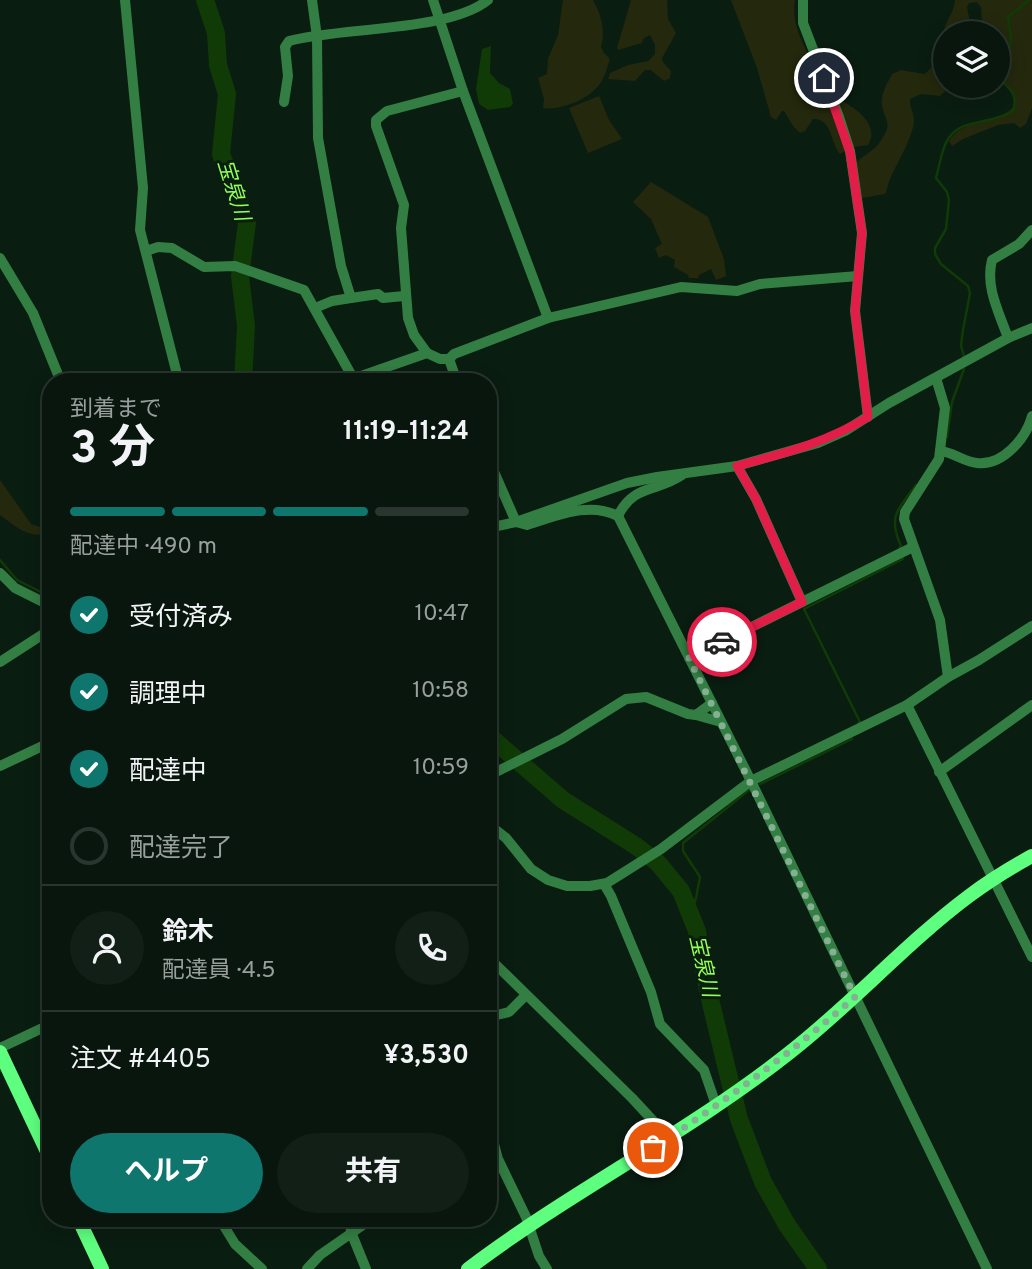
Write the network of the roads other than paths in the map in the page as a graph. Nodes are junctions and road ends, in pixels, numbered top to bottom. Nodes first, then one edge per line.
1 (125, 0) edge
2 (312, 0) edge
3 (433, 0) edge
4 (488, 0) edge
5 (803, 0) edge
6 (441, 20) junction
7 (317, 37) junction
8 (463, 91) junction
9 (284, 102) dead end
10 (1032, 230) edge
11 (146, 251) junction
12 (0, 258) edge
13 (858, 276) junction
14 (404, 296) junction
15 (351, 298) junction
16 (315, 308) junction
17 (548, 318) junction
18 (1032, 328) edge
19 (1008, 338) junction
20 (427, 354) junction
21 (449, 359) junction
22 (57, 373) edge
23 (177, 373) edge
24 (345, 373) edge
25 (369, 373) edge
26 (454, 373) edge
27 (936, 378) junction
28 (1032, 415) edge
29 (868, 417) junction
30 (940, 451) junction
31 (737, 466) junction
32 (686, 472) junction
33 (497, 479) edge
34 (618, 516) junction
35 (516, 522) junction
36 (497, 526) edge
37 (913, 547) junction
38 (0, 573) edge
39 (42, 601) edge
40 (802, 602) junction
41 (1032, 626) edge
42 (42, 635) edge
43 (689, 658) junction
44 (0, 662) edge
45 (947, 677) junction
46 (712, 703) junction
47 (907, 705) junction
48 (1032, 705) edge
49 (696, 715) junction
50 (721, 722) junction
51 (42, 746) edge
52 (0, 766) edge
53 (497, 772) edge
54 (939, 772) junction
55 (751, 781) junction
56 (497, 831) edge
57 (1032, 856) edge
58 (993, 878) junction
59 (604, 884) junction
60 (1032, 957) edge
61 (497, 966) edge
62 (526, 995) junction
63 (855, 997) junction
64 (497, 1015) edge
65 (42, 1029) edge
66 (0, 1050) edge
67 (720, 1103) junction
68 (669, 1138) junction
69 (42, 1141) edge
70 (497, 1168) edge
71 (529, 1226) junction
72 (82, 1227) edge
73 (225, 1227) edge
74 (351, 1227) edge
75 (360, 1227) edge
76 (351, 1232) junction
77 (102, 1269) edge
78 (262, 1269) edge
79 (307, 1269) edge
80 (366, 1269) edge
81 (468, 1269) edge
82 (547, 1269) edge
83 (987, 1269) edge

1 - 11 street
2 - 7 street
3 - 6 street
4 - 6 street
5 - 13 street
6 - 7 street
6 - 8 street
7 - 9 street
7 - 15 street
8 - 14 street
8 - 17 street
10 - 19 street
11 - 16 street
11 - 23 street
12 - 22 street
13 - 17 street
13 - 29 street
14 - 15 street
14 - 20 street
15 - 16 street
16 - 24 street
17 - 21 street
18 - 19 street
19 - 27 street
20 - 21 street
20 - 25 street
21 - 26 street
27 - 29 street
27 - 30 street
28 - 30 street
29 - 31 street
30 - 37 street
31 - 32 street
31 - 40 street
32 - 34 street
32 - 35 street
33 - 35 street
34 - 35 street
34 - 43 street
35 - 36 street
37 - 40 street
37 - 45 street
38 - 39 street
40 - 43 street
41 - 45 street
42 - 44 street
43 - 46 street
45 - 47 street
46 - 49 street
46 - 50 street
47 - 54 street
47 - 55 street
48 - 54 street
49 - 50 street
49 - 53 street
50 - 55 street
51 - 52 street
54 - 58 street
55 - 59 street
55 - 63 street
56 - 59 street
57 - 58 street
58 - 60 street
58 - 63 street
59 - 67 street
61 - 62 street
62 - 64 street
62 - 68 street
63 - 67 street
63 - 83 street
65 - 66 street
66 - 69 street
67 - 68 street
68 - 71 street
70 - 71 street
71 - 81 street
71 - 82 street
72 - 77 street
73 - 78 street
74 - 76 street
75 - 76 street
76 - 79 street
76 - 80 street

